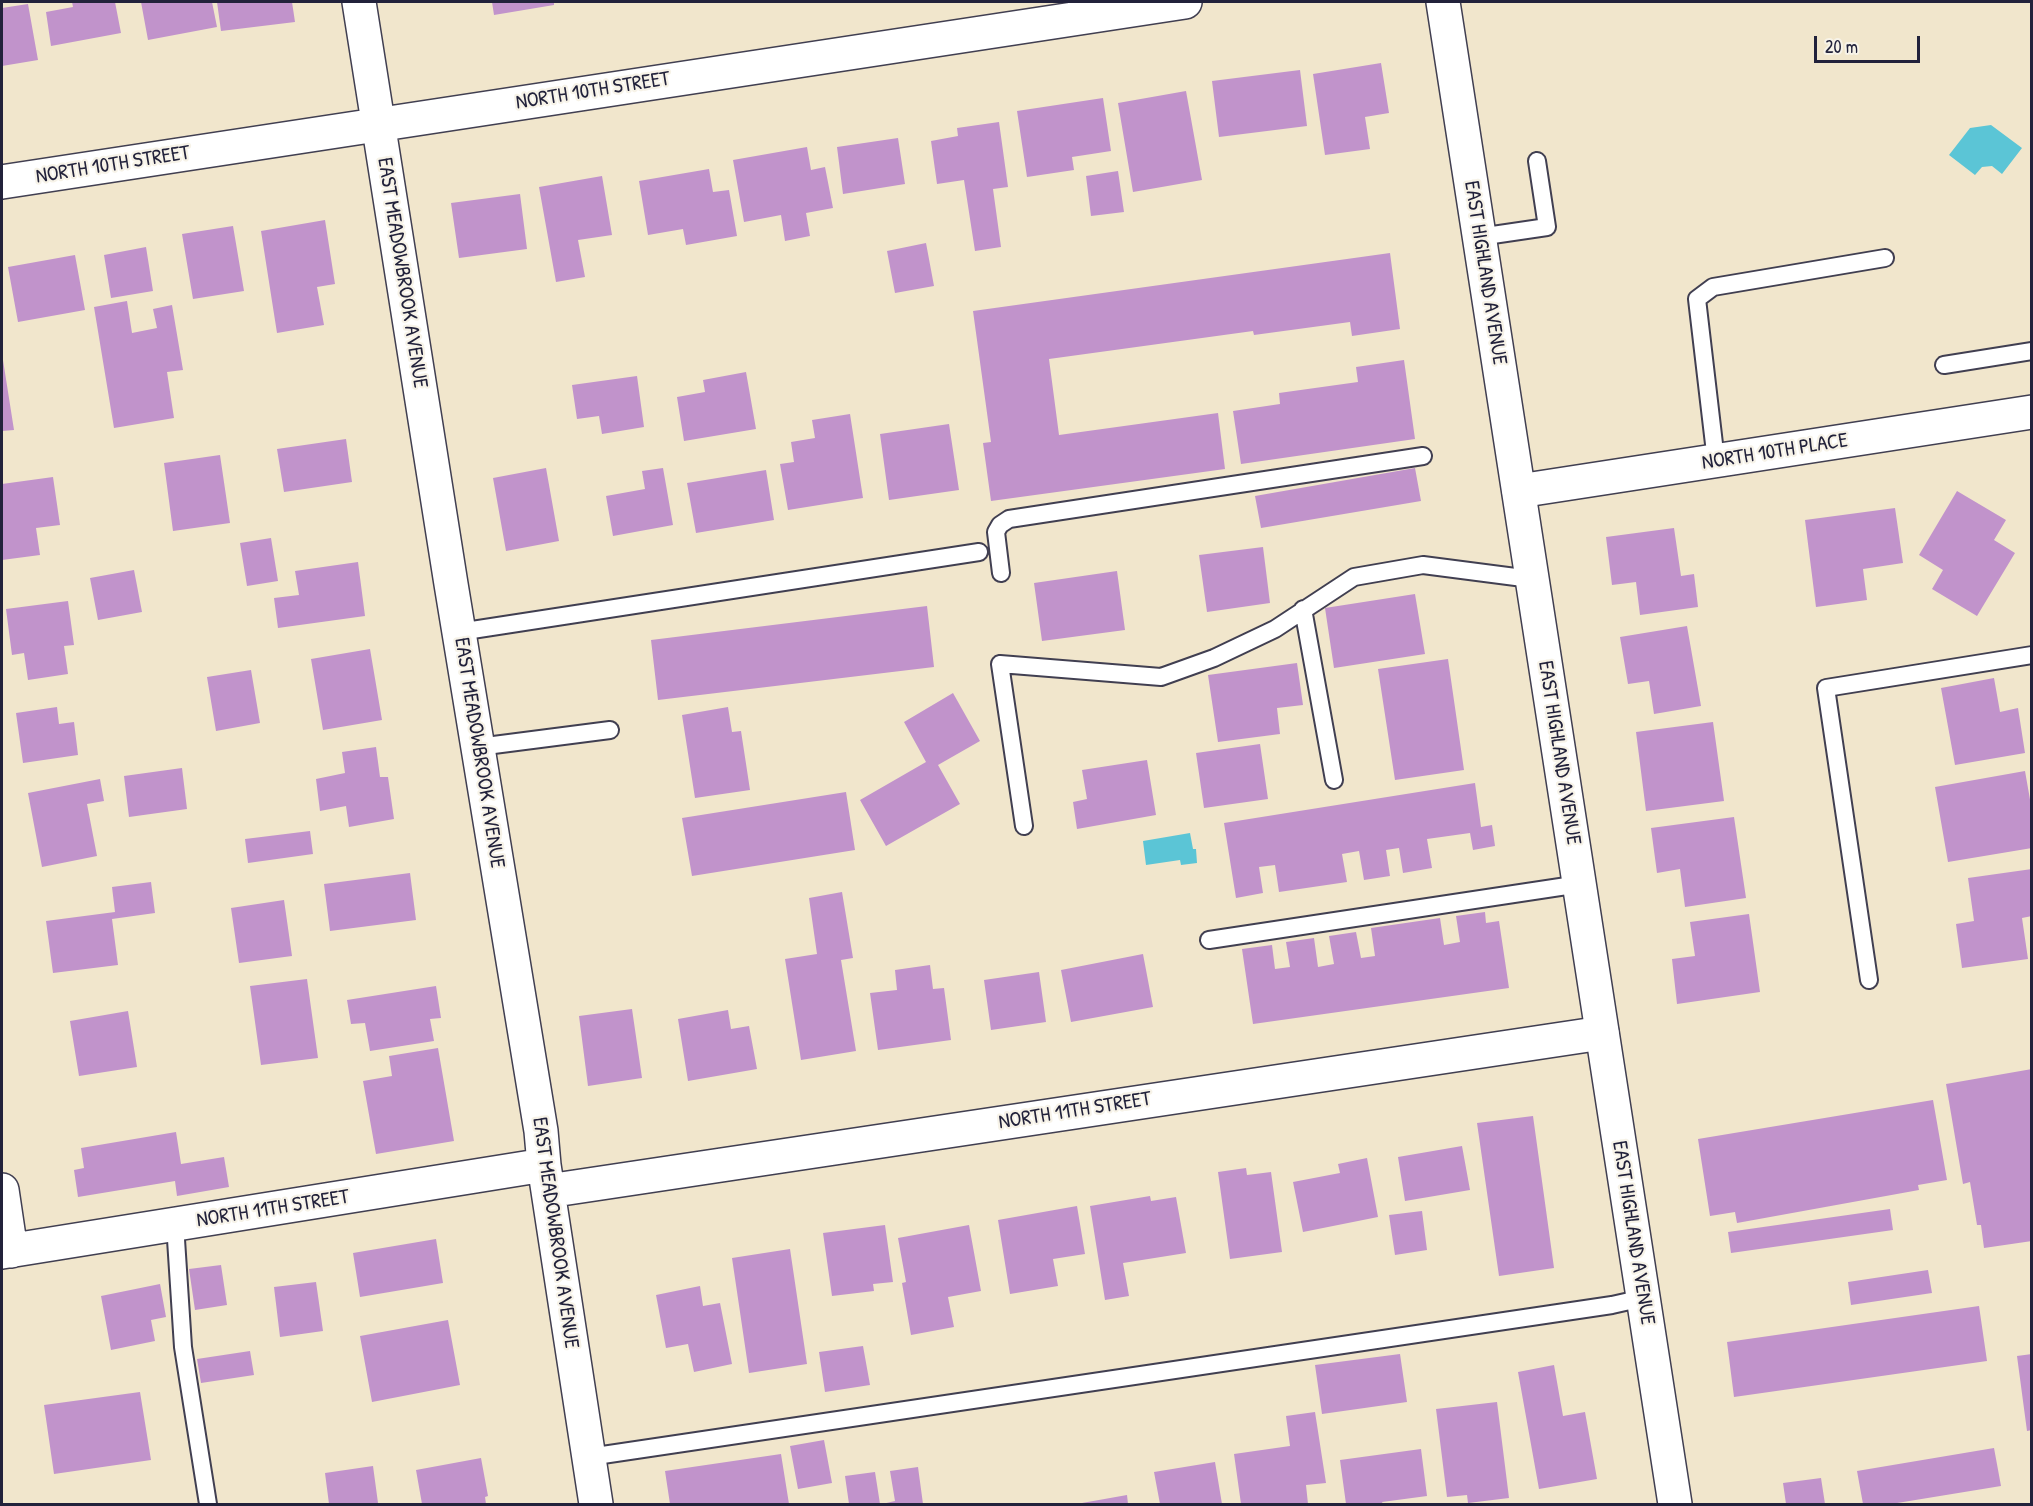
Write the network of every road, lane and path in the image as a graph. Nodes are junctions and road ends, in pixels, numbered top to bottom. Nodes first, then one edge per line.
1 (359, 2) edge
2 (1185, 2) edge
3 (1443, 2) edge
4 (379, 124) junction
5 (1537, 161) dead end
6 (2, 182) edge
7 (1479, 237) junction
8 (1885, 258) dead end
9 (2031, 351) edge
10 (1944, 364) dead end
11 (2031, 412) edge
12 (1423, 456) dead end
13 (1716, 461) junction
14 (1519, 491) junction
15 (979, 552) dead end
16 (1002, 573) dead end
17 (1531, 579) junction
18 (1303, 609) junction
19 (459, 632) junction
20 (2031, 655) edge
21 (610, 729) dead end
22 (478, 747) junction
23 (1334, 780) dead end
24 (1024, 826) dead end
25 (1580, 884) junction
26 (1209, 940) dead end
27 (1869, 980) dead end
28 (1602, 1032) junction
29 (546, 1178) junction
30 (2, 1190) edge
31 (176, 1224) junction
32 (6, 1252) edge
33 (1643, 1298) junction
34 (589, 1457) junction
35 (208, 1504) edge
36 (596, 1504) edge
37 (1675, 1504) edge

1 - 4 street, EAST MEADOWBROOK AVENUE
2 - 4 street, NORTH 10TH STREET
3 - 7 street, EAST HIGHLAND AVENUE
4 - 6 street, NORTH 10TH STREET
4 - 19 street, EAST MEADOWBROOK AVENUE
5 - 7 lane
7 - 14 street, EAST HIGHLAND AVENUE
8 - 13 lane
9 - 10 lane
11 - 13 street, NORTH 10TH PLACE
12 - 16 lane
13 - 14 street, NORTH 10TH PLACE
14 - 17 street, EAST HIGHLAND AVENUE
15 - 19 lane
17 - 18 lane
17 - 25 street, EAST HIGHLAND AVENUE
18 - 23 lane
18 - 24 lane
19 - 22 street, EAST MEADOWBROOK AVENUE
20 - 27 lane
21 - 22 lane
22 - 29 street, EAST MEADOWBROOK AVENUE
25 - 26 lane
25 - 28 street, EAST HIGHLAND AVENUE
28 - 29 street, NORTH 11TH STREET
28 - 33 street, EAST HIGHLAND AVENUE
29 - 31 street, NORTH 11TH STREET
29 - 34 street, EAST MEADOWBROOK AVENUE
30 - 32 street
31 - 32 street, NORTH 11TH STREET
31 - 35 lane
33 - 34 lane
33 - 37 street, EAST HIGHLAND AVENUE
34 - 36 street, EAST MEADOWBROOK AVENUE

